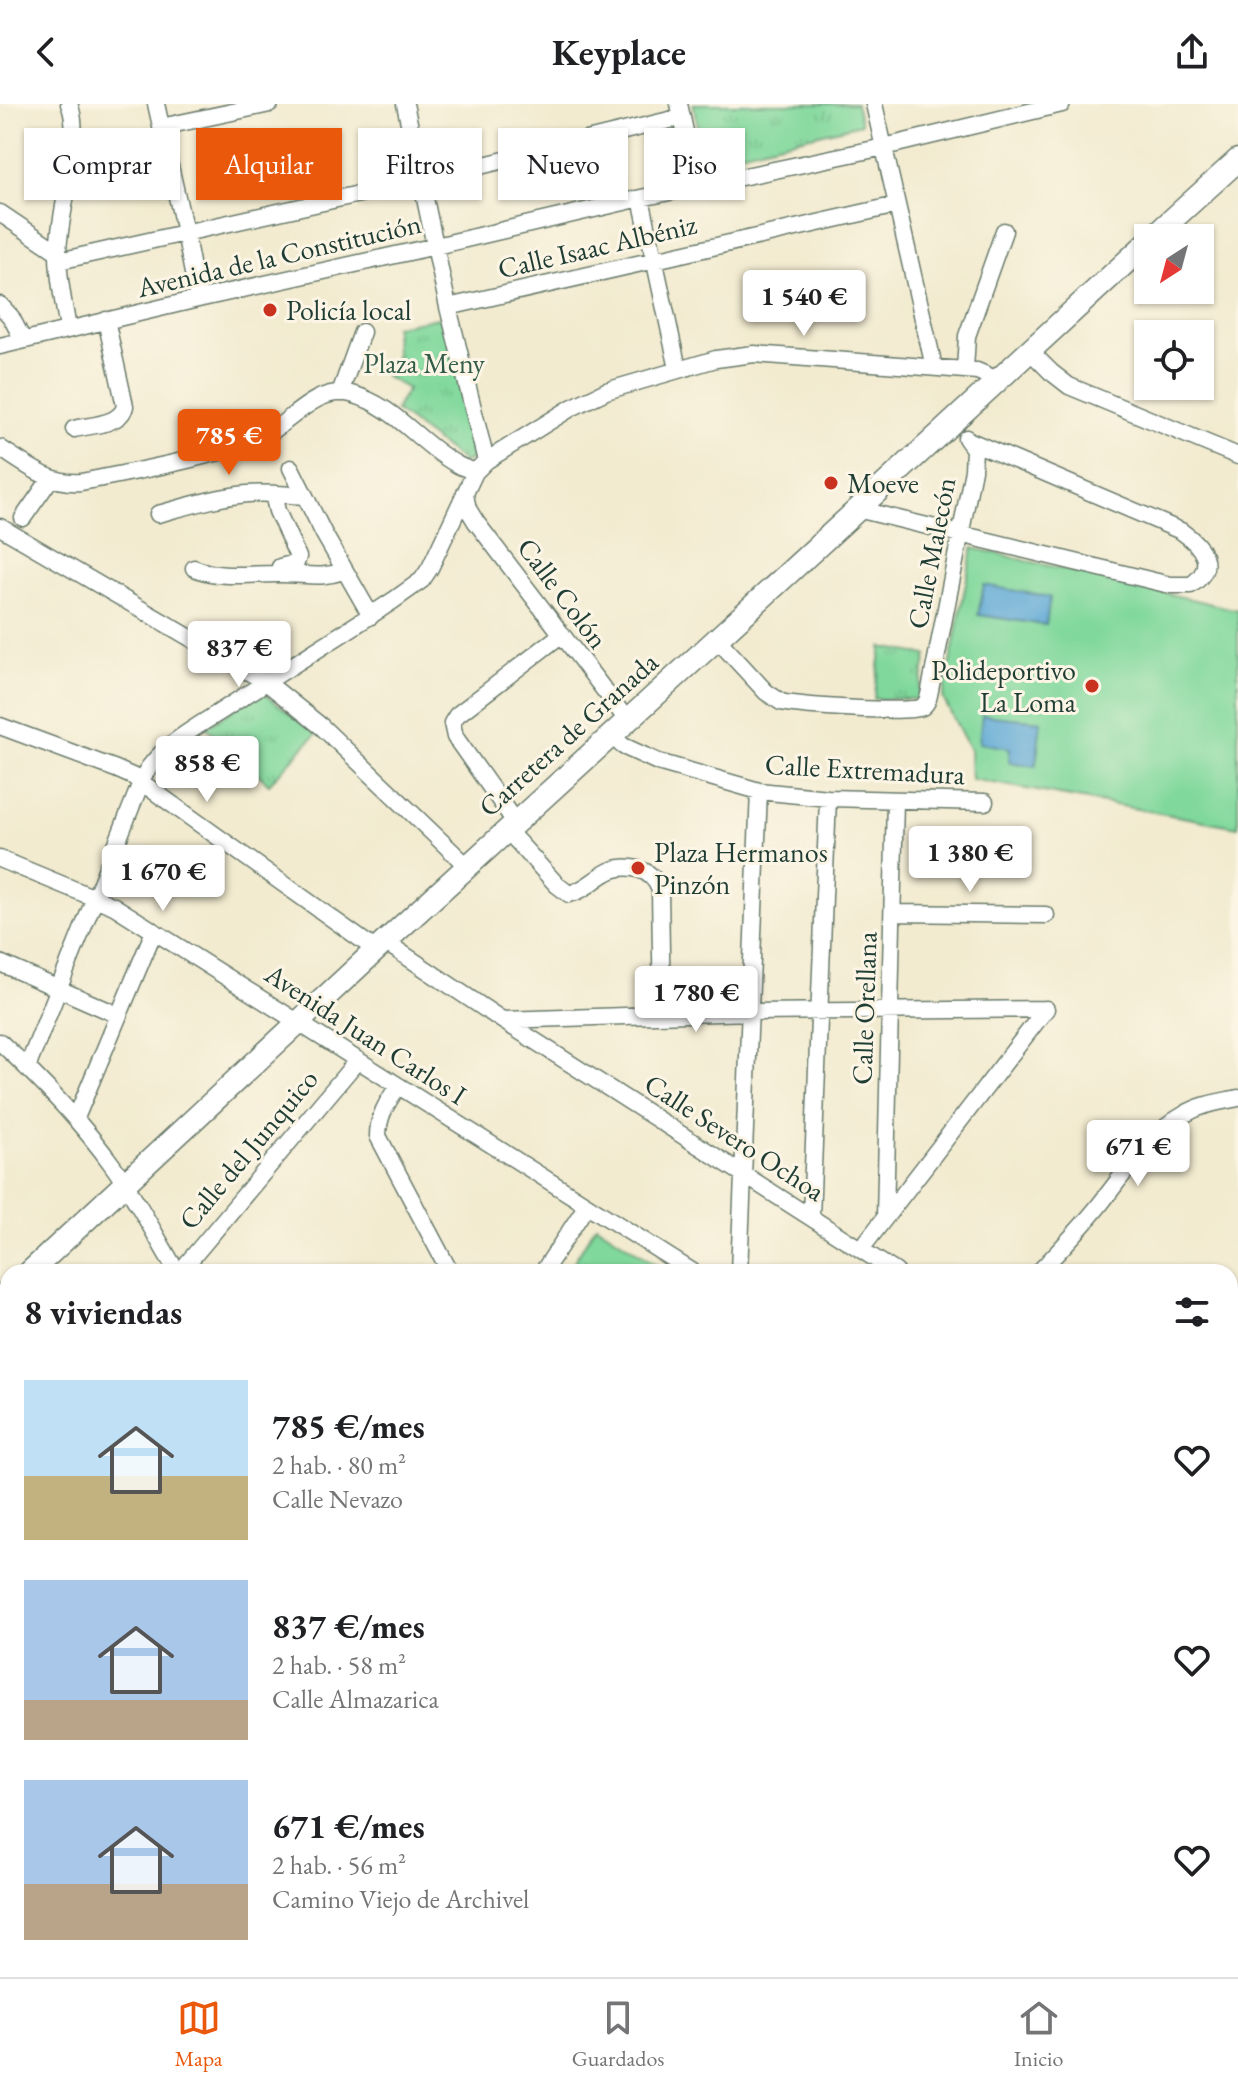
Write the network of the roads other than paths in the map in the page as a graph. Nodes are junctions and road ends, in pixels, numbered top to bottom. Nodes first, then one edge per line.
1 (69, 104) edge
2 (156, 104) edge
3 (270, 104) edge
4 (405, 104) edge
5 (874, 104) edge
6 (1062, 104) edge
7 (681, 111) edge
8 (161, 127) junction
9 (410, 128) edge
10 (884, 147) junction
11 (1238, 160) edge
12 (482, 164) edge
13 (745, 176) edge
14 (358, 194) edge
15 (644, 197) edge
16 (641, 198) junction
17 (426, 200) edge
18 (897, 205) junction
19 (0, 213) edge
20 (1168, 224) edge
21 (1004, 231) dead end
22 (185, 232) junction
23 (436, 246) junction
24 (1134, 255) edge
25 (58, 256) junction
26 (654, 259) junction
27 (198, 299) junction
28 (0, 305) edge
29 (448, 307) junction
30 (106, 320) junction
31 (68, 329) junction
32 (362, 332) dead end
33 (23, 340) junction
34 (0, 346) edge
35 (1030, 351) junction
36 (934, 367) junction
37 (678, 369) junction
38 (965, 370) junction
39 (998, 380) junction
40 (340, 393) junction
41 (951, 423) junction
42 (74, 429) dead end
43 (968, 440) junction
44 (0, 448) edge
45 (991, 451) junction
46 (1238, 456) edge
47 (975, 458) junction
48 (480, 466) junction
49 (291, 468) dead end
50 (51, 478) junction
51 (273, 494) junction
52 (465, 495) junction
53 (305, 496) junction
54 (857, 509) junction
55 (158, 514) dead end
56 (23, 518) dead end
57 (0, 527) edge
58 (961, 534) junction
59 (194, 568) dead end
60 (344, 571) junction
61 (282, 573) junction
62 (371, 616) junction
63 (562, 634) junction
64 (717, 639) junction
65 (266, 682) junction
66 (1, 727) edge
67 (619, 728) junction
68 (141, 782) junction
69 (759, 791) junction
70 (828, 798) junction
71 (895, 800) junction
72 (985, 802) dead end
73 (511, 826) junction
74 (0, 859) edge
75 (467, 866) junction
76 (96, 898) junction
77 (894, 913) junction
78 (1046, 915) dead end
79 (154, 931) junction
80 (380, 946) junction
81 (0, 963) edge
82 (58, 989) junction
83 (889, 1010) junction
84 (749, 1012) junction
85 (819, 1012) junction
86 (118, 1015) junction
87 (662, 1015) junction
88 (502, 1020) junction
89 (299, 1022) junction
90 (0, 1042) edge
91 (357, 1061) junction
92 (27, 1068) junction
93 (398, 1086) junction
94 (1238, 1098) edge
95 (76, 1118) junction
96 (742, 1172) junction
97 (125, 1185) junction
98 (587, 1205) junction
99 (811, 1217) junction
100 (885, 1217) junction
101 (861, 1249) junction
102 (39, 1264) edge
103 (174, 1264) edge
104 (186, 1264) edge
105 (446, 1264) edge
106 (548, 1264) edge
107 (680, 1264) edge
108 (739, 1264) edge
109 (884, 1264) edge
110 (1046, 1264) edge

1 - 25 street
2 - 8 street
3 - 8 street
4 - 9 street
5 - 10 street
6 - 10 street, Avenida de la Constitución
7 - 12 street
8 - 22 street
10 - 13 street, Avenida de la Constitución
10 - 18 street
11 - 20 main road, Carretera de Granada
14 - 22 street
15 - 16 street, Avenida de la Constitución
16 - 23 street, Avenida de la Constitución
16 - 26 street
17 - 23 street
18 - 26 street, Calle Isaac Albéniz
18 - 36 street
19 - 25 street
21 - 38 street
22 - 25 street
22 - 27 street
23 - 27 street, Avenida de la Constitución
23 - 29 street
24 - 35 main road, Carretera de Granada
25 - 31 street
26 - 29 street, Calle Isaac Albéniz
26 - 37 street
27 - 30 street, Avenida de la Constitución
28 - 33 street
29 - 48 street
30 - 31 street, Avenida de la Constitución
30 - 42 street
31 - 33 street, Avenida de la Constitución
32 - 40 street
33 - 34 street, Avenida de la Constitución
35 - 39 main road, Carretera de Granada
35 - 46 street
36 - 37 street
36 - 38 street
37 - 48 street
38 - 39 street
39 - 41 main road, Carretera de Granada
40 - 48 street
40 - 50 street
41 - 43 street, Calle Malecón
41 - 54 main road, Carretera de Granada
43 - 45 street
43 - 47 street, Calle Malecón
44 - 50 street
45 - 47 street
45 - 58 street
47 - 58 street, Calle Malecón
48 - 52 street
49 - 53 street
50 - 56 street
51 - 53 street
51 - 55 street
51 - 61 street
52 - 62 street
52 - 63 street, Calle Colón
53 - 60 street
54 - 58 street
54 - 64 main road, Carretera de Granada
57 - 65 street
58 - 64 street, Calle Malecón
59 - 61 street
60 - 61 street
60 - 62 street
62 - 65 street
63 - 67 street, Calle Colón
63 - 73 street
64 - 67 main road, Carretera de Granada
65 - 68 street
65 - 75 street
66 - 68 street, Calle Severo Ochoa
67 - 69 street, Calle Extremadura
67 - 73 main road, Carretera de Granada
68 - 76 street
68 - 80 street, Calle Severo Ochoa
69 - 70 street, Calle Extremadura
69 - 84 street
70 - 71 street, Calle Extremadura
70 - 85 street
71 - 72 street, Calle Extremadura
71 - 77 street, Calle Orellana
73 - 75 main road, Carretera de Granada
73 - 87 street
74 - 76 street, Avenida Juan Carlos I
75 - 80 main road, Carretera de Granada
76 - 79 street, Avenida Juan Carlos I
76 - 82 street
77 - 78 street
77 - 83 street, Calle Orellana
79 - 86 street
79 - 89 street, Avenida Juan Carlos I
80 - 88 street, Calle Severo Ochoa
80 - 89 main road, Carretera de Granada
81 - 82 street
82 - 86 street
82 - 92 street
83 - 85 street
83 - 100 street, Calle Orellana
83 - 100 street
84 - 85 street
84 - 87 street
84 - 96 street
85 - 99 street
86 - 95 street
87 - 88 street
88 - 96 street, Calle Severo Ochoa
89 - 91 street, Avenida Juan Carlos I
89 - 97 main road, Carretera de Granada
90 - 92 street
91 - 93 street, Avenida Juan Carlos I
91 - 104 street, Calle del Junquico
92 - 95 street
93 - 98 street, Avenida Juan Carlos I
93 - 105 street
94 - 110 street
95 - 97 street
96 - 99 street, Calle Severo Ochoa
96 - 108 street
97 - 102 main road, Carretera de Granada
97 - 103 street
98 - 106 street
98 - 107 street, Avenida Juan Carlos I
99 - 101 street, Calle Severo Ochoa
100 - 101 street
101 - 109 street, Calle Severo Ochoa

